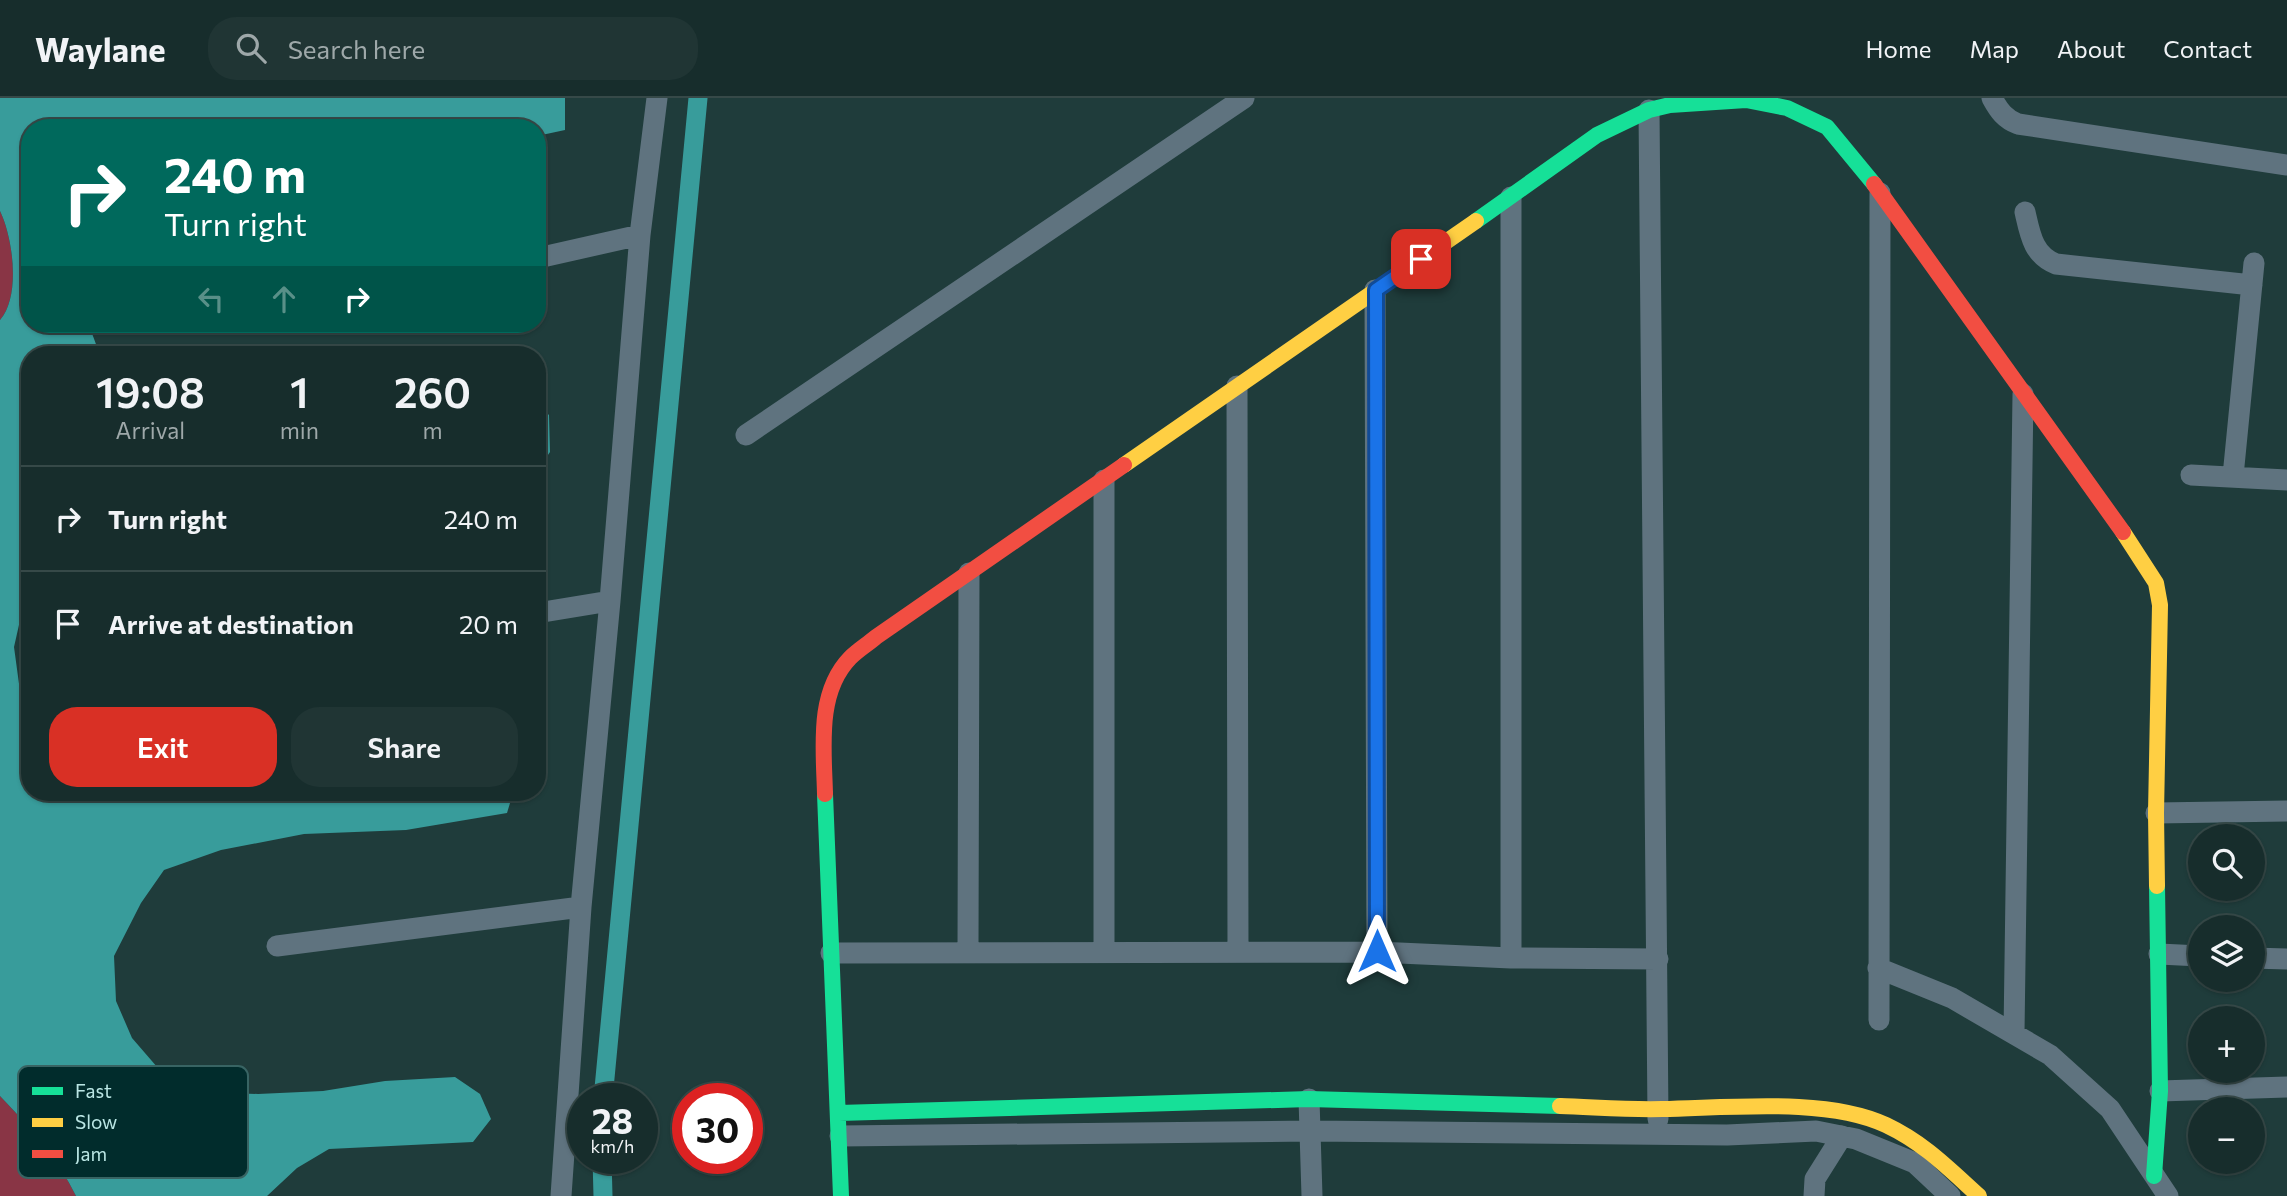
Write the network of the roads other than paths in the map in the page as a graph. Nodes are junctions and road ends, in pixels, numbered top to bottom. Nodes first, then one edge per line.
1 (657, 98) edge
2 (1244, 98) edge
3 (1992, 98) edge
4 (1649, 110) junction
5 (2287, 166) edge
6 (1881, 191) junction
7 (1511, 197) junction
8 (2025, 212) dead end
9 (640, 235) junction
10 (546, 256) edge
11 (2254, 263) dead end
12 (2252, 285) junction
13 (1376, 290) junction
14 (1237, 386) junction
15 (2023, 394) junction
16 (747, 435) dead end
17 (2191, 475) dead end
18 (2233, 476) junction
19 (1104, 480) junction
20 (2287, 480) edge
21 (969, 573) junction
22 (610, 601) junction
23 (546, 612) edge
24 (2287, 811) edge
25 (2156, 813) junction
26 (581, 907) junction
27 (277, 946) dead end
28 (968, 951) junction
29 (1104, 951) junction
30 (1377, 951) junction
31 (1238, 952) junction
32 (831, 953) junction
33 (2159, 954) junction
34 (2188, 955) edge
35 (1511, 958) junction
36 (2265, 958) edge
37 (2287, 959) edge
38 (1658, 960) junction
39 (1878, 968) junction
40 (1879, 1020) dead end
41 (2014, 1032) junction
42 (2287, 1087) edge
43 (2161, 1091) junction
44 (1309, 1099) junction
45 (1658, 1110) junction
46 (839, 1113) junction
47 (1310, 1131) junction
48 (1657, 1133) junction
49 (840, 1136) junction
50 (1842, 1136) junction
51 (2154, 1176) junction
52 (561, 1196) edge
53 (841, 1196) edge
54 (1312, 1196) edge
55 (1814, 1196) edge
56 (1950, 1196) edge
57 (1979, 1196) edge
58 (2168, 1196) edge

1 - 9 street
2 - 16 street
3 - 5 street
4 - 6 street
4 - 7 street
4 - 38 street
6 - 15 street
6 - 39 street
7 - 13 street
7 - 35 street
8 - 12 street
9 - 10 street
9 - 22 street
11 - 12 street
12 - 18 street
13 - 14 street
13 - 30 street
14 - 19 street
14 - 31 street
15 - 25 street
15 - 41 street
17 - 18 street
18 - 20 street
19 - 21 street
19 - 29 street
21 - 28 street
21 - 32 street
22 - 23 street
22 - 26 street
24 - 25 street
25 - 33 street
26 - 27 street
26 - 52 street
28 - 29 street
28 - 32 street
29 - 31 street
30 - 31 street
30 - 35 street
32 - 46 street
33 - 34 street
33 - 43 street
35 - 38 street
36 - 37 street
38 - 45 street
39 - 40 street
39 - 41 street
41 - 51 street
42 - 43 street
43 - 51 street
44 - 45 street
44 - 46 street
44 - 47 street
45 - 48 street
45 - 57 street
46 - 49 street
47 - 48 street
47 - 49 street
47 - 54 street
48 - 50 street
49 - 53 street
50 - 55 street
50 - 56 street
51 - 58 street

